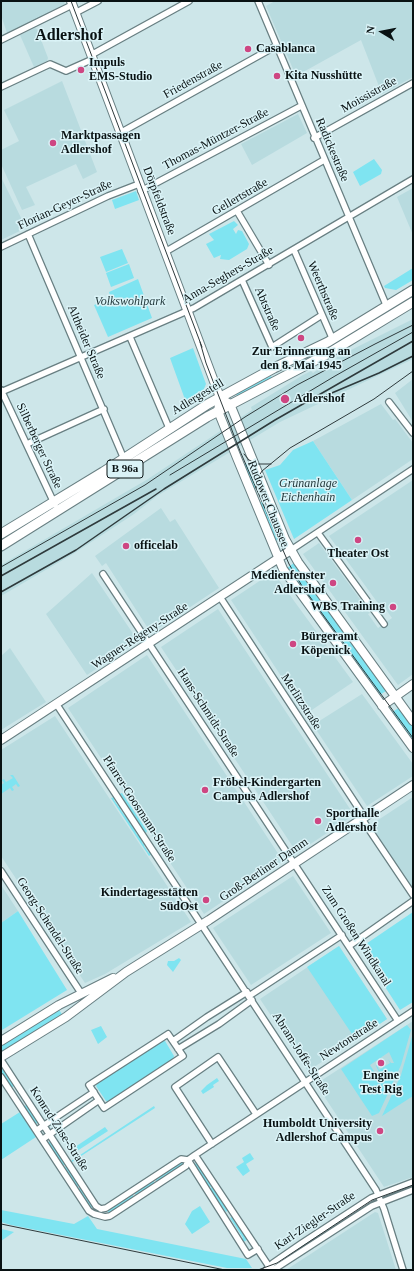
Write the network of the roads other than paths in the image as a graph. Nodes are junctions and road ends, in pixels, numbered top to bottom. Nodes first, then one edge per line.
1 (98, 1) edge
2 (189, 1) edge
3 (258, 1) edge
4 (73, 6) edge
5 (1, 40) edge
6 (276, 46) junction
7 (92, 57) junction
8 (413, 83) edge
9 (1, 87) edge
10 (301, 106) junction
11 (120, 133) junction
12 (314, 138) junction
13 (324, 160) junction
14 (413, 179) edge
15 (140, 187) junction
16 (237, 211) junction
17 (349, 218) junction
18 (28, 234) junction
19 (1, 247) edge
20 (294, 250) junction
21 (165, 252) junction
22 (269, 265) junction
23 (242, 280) junction
24 (413, 290) edge
25 (413, 302) edge
26 (387, 307) junction
27 (188, 311) junction
28 (322, 315) junction
29 (130, 337) junction
30 (333, 340) junction
31 (81, 358) junction
32 (1, 391) edge
33 (220, 398) junction
34 (389, 402) dead end
35 (230, 404) junction
36 (104, 409) junction
37 (218, 411) junction
38 (169, 428) junction
39 (413, 433) edge
40 (27, 444) junction
41 (124, 459) junction
42 (413, 468) edge
43 (53, 501) junction
44 (58, 510) junction
45 (318, 533) junction
46 (1, 534) edge
47 (1, 546) edge
48 (290, 550) junction
49 (278, 559) junction
50 (103, 574) dead end
51 (220, 597) junction
52 (384, 624) dead end
53 (149, 644) junction
54 (413, 684) edge
55 (395, 696) junction
56 (57, 705) junction
57 (382, 706) junction
58 (413, 721) edge
59 (1, 740) edge
60 (413, 748) edge
61 (413, 785) edge
62 (364, 818) junction
63 (295, 863) junction
64 (1, 871) edge
65 (413, 895) edge
66 (413, 901) edge
67 (202, 925) junction
68 (342, 935) junction
69 (349, 946) junction
70 (126, 972) junction
71 (81, 993) junction
72 (249, 996) junction
73 (87, 1003) junction
74 (413, 1011) edge
75 (398, 1021) junction
76 (1, 1041) edge
77 (173, 1041) junction
78 (178, 1048) junction
79 (1, 1057) edge
80 (1, 1060) edge
81 (1, 1077) edge
82 (306, 1082) junction
83 (94, 1092) junction
84 (99, 1100) junction
85 (256, 1114) junction
86 (44, 1125) junction
87 (37, 1130) junction
88 (50, 1134) junction
89 (43, 1139) junction
90 (212, 1144) junction
91 (195, 1155) junction
92 (188, 1160) junction
93 (413, 1182) edge
94 (413, 1190) edge
95 (380, 1197) junction
96 (101, 1209) junction
97 (234, 1212) junction
98 (99, 1216) junction
99 (225, 1219) junction
100 (258, 1249) junction
101 (270, 1269) edge
102 (403, 1270) edge

1 - 4 street
2 - 7 street
3 - 6 street, Radickestraße
4 - 5 street
4 - 7 main road, Dörpfeldstraße
6 - 10 street, Radickestraße
6 - 11 street, Friedenstraße
7 - 9 street
7 - 11 main road, Dörpfeldstraße
8 - 12 street, Moissistraße
10 - 12 street, Radickestraße
10 - 15 street, Thomas-Müntzer-Straße
11 - 15 main road, Dörpfeldstraße
12 - 13 street, Radickestraße
13 - 16 street, Gellertstraße
13 - 17 street, Radickestraße
14 - 17 street, Anna-Seghers-Straße
15 - 18 street, Florian-Geyer-Straße
15 - 21 main road, Dörpfeldstraße
16 - 21 street, Gellertstraße
16 - 22 street
17 - 20 street, Anna-Seghers-Straße
17 - 26 street, Radickestraße
18 - 19 street, Florian-Geyer-Straße
18 - 31 street, Altheider Straße
20 - 22 street, Anna-Seghers-Straße
20 - 28 street, Weerthstraße
21 - 27 main road, Dörpfeldstraße
22 - 23 street, Anna-Seghers-Straße
23 - 27 street, Anna-Seghers-Straße
23 - 28 street, Abtstraße
24 - 26 main road, Adlergestell / B 96a
25 - 35 main road, Adlergestell / B 96a
26 - 30 main road, Adlergestell / B 96a
27 - 29 street, Anna-Seghers-Straße
27 - 33 main road, Dörpfeldstraße
28 - 30 street, Weerthstraße
29 - 31 street, Anna-Seghers-Straße
29 - 38 street
30 - 33 main road, Adlergestell / B 96a
31 - 32 street, Anna-Seghers-Straße
31 - 36 street, Altheider Straße
32 - 40 street, Silberberger Straße
33 - 35 main road
33 - 37 main road
33 - 38 main road, Adlergestell / B 96a
34 - 39 street
35 - 37 main road, Adlergestell / B 96a
35 - 48 main road, Rudower Chaussee
36 - 40 street
36 - 41 street, Altheider Straße
37 - 44 main road, Adlergestell / B 96a
37 - 49 main road, Rudower Chaussee
38 - 41 main road, Adlergestell / B 96a
40 - 43 street, Silberberger Straße
41 - 43 main road, Adlergestell / B 96a
42 - 45 street
43 - 44 street, Silberberger Straße
43 - 46 main road, Adlergestell / B 96a
44 - 47 main road, Adlergestell / B 96a
45 - 48 street
45 - 52 street
48 - 49 main road, Wagner-Régeny-Straße
48 - 55 main road, Rudower Chaussee
49 - 51 main road, Wagner-Régeny-Straße
49 - 57 main road, Rudower Chaussee
50 - 53 street, Hans-Schmidt-Straße
51 - 53 main road, Wagner-Régeny-Straße
51 - 62 street, Merlitzstraße
53 - 56 main road, Wagner-Régeny-Straße
53 - 63 street, Hans-Schmidt-Straße
54 - 55 main road
55 - 57 main road
55 - 58 main road, Rudower Chaussee
56 - 59 main road, Wagner-Régeny-Straße
56 - 67 street, Pfarrer-Goosmann-Straße
57 - 60 main road, Rudower Chaussee
61 - 62 main road, Groß-Berliner Damm
62 - 63 main road, Groß-Berliner Damm
62 - 65 street, Merlitzstraße
63 - 67 main road, Groß-Berliner Damm
63 - 68 street, Zum Großen Windkanal
64 - 71 street, Georg-Schendel-Straße
66 - 69 street
67 - 70 main road, Groß-Berliner Damm
67 - 72 street, Abram-Joffe-Straße
68 - 69 street, Zum Großen Windkanal
68 - 72 street
69 - 75 street, Zum Großen Windkanal
70 - 71 main road, Groß-Berliner Damm
70 - 73 main road, Groß-Berliner Damm
71 - 73 main road
71 - 76 main road, Groß-Berliner Damm
72 - 77 street
72 - 78 street
72 - 82 street, Abram-Joffe-Straße
73 - 79 main road, Groß-Berliner Damm
74 - 75 street, Newtonstraße
75 - 82 street, Newtonstraße
77 - 78 street
77 - 83 street
78 - 84 street
80 - 86 street, Konrad-Zuse-Straße
81 - 87 street, Konrad-Zuse-Straße
82 - 85 street, Newtonstraße
82 - 95 street, Abram-Joffe-Straße
83 - 84 street
83 - 86 street
84 - 88 street
85 - 90 street, Newtonstraße
85 - 90 street
86 - 87 street
86 - 88 street, Konrad-Zuse-Straße
87 - 89 street, Konrad-Zuse-Straße
88 - 89 street
88 - 96 street, Konrad-Zuse-Straße
89 - 98 street, Konrad-Zuse-Straße
90 - 91 street, Newtonstraße
91 - 92 street, Newtonstraße
91 - 97 street
92 - 96 street, Newtonstraße
92 - 98 street, Newtonstraße
92 - 99 street
93 - 95 street
94 - 95 street
95 - 101 street, Karl-Ziegler-Straße
95 - 102 street, Abram-Joffe-Straße
96 - 98 street
97 - 99 street
97 - 100 street
99 - 100 street
100 - 101 street

